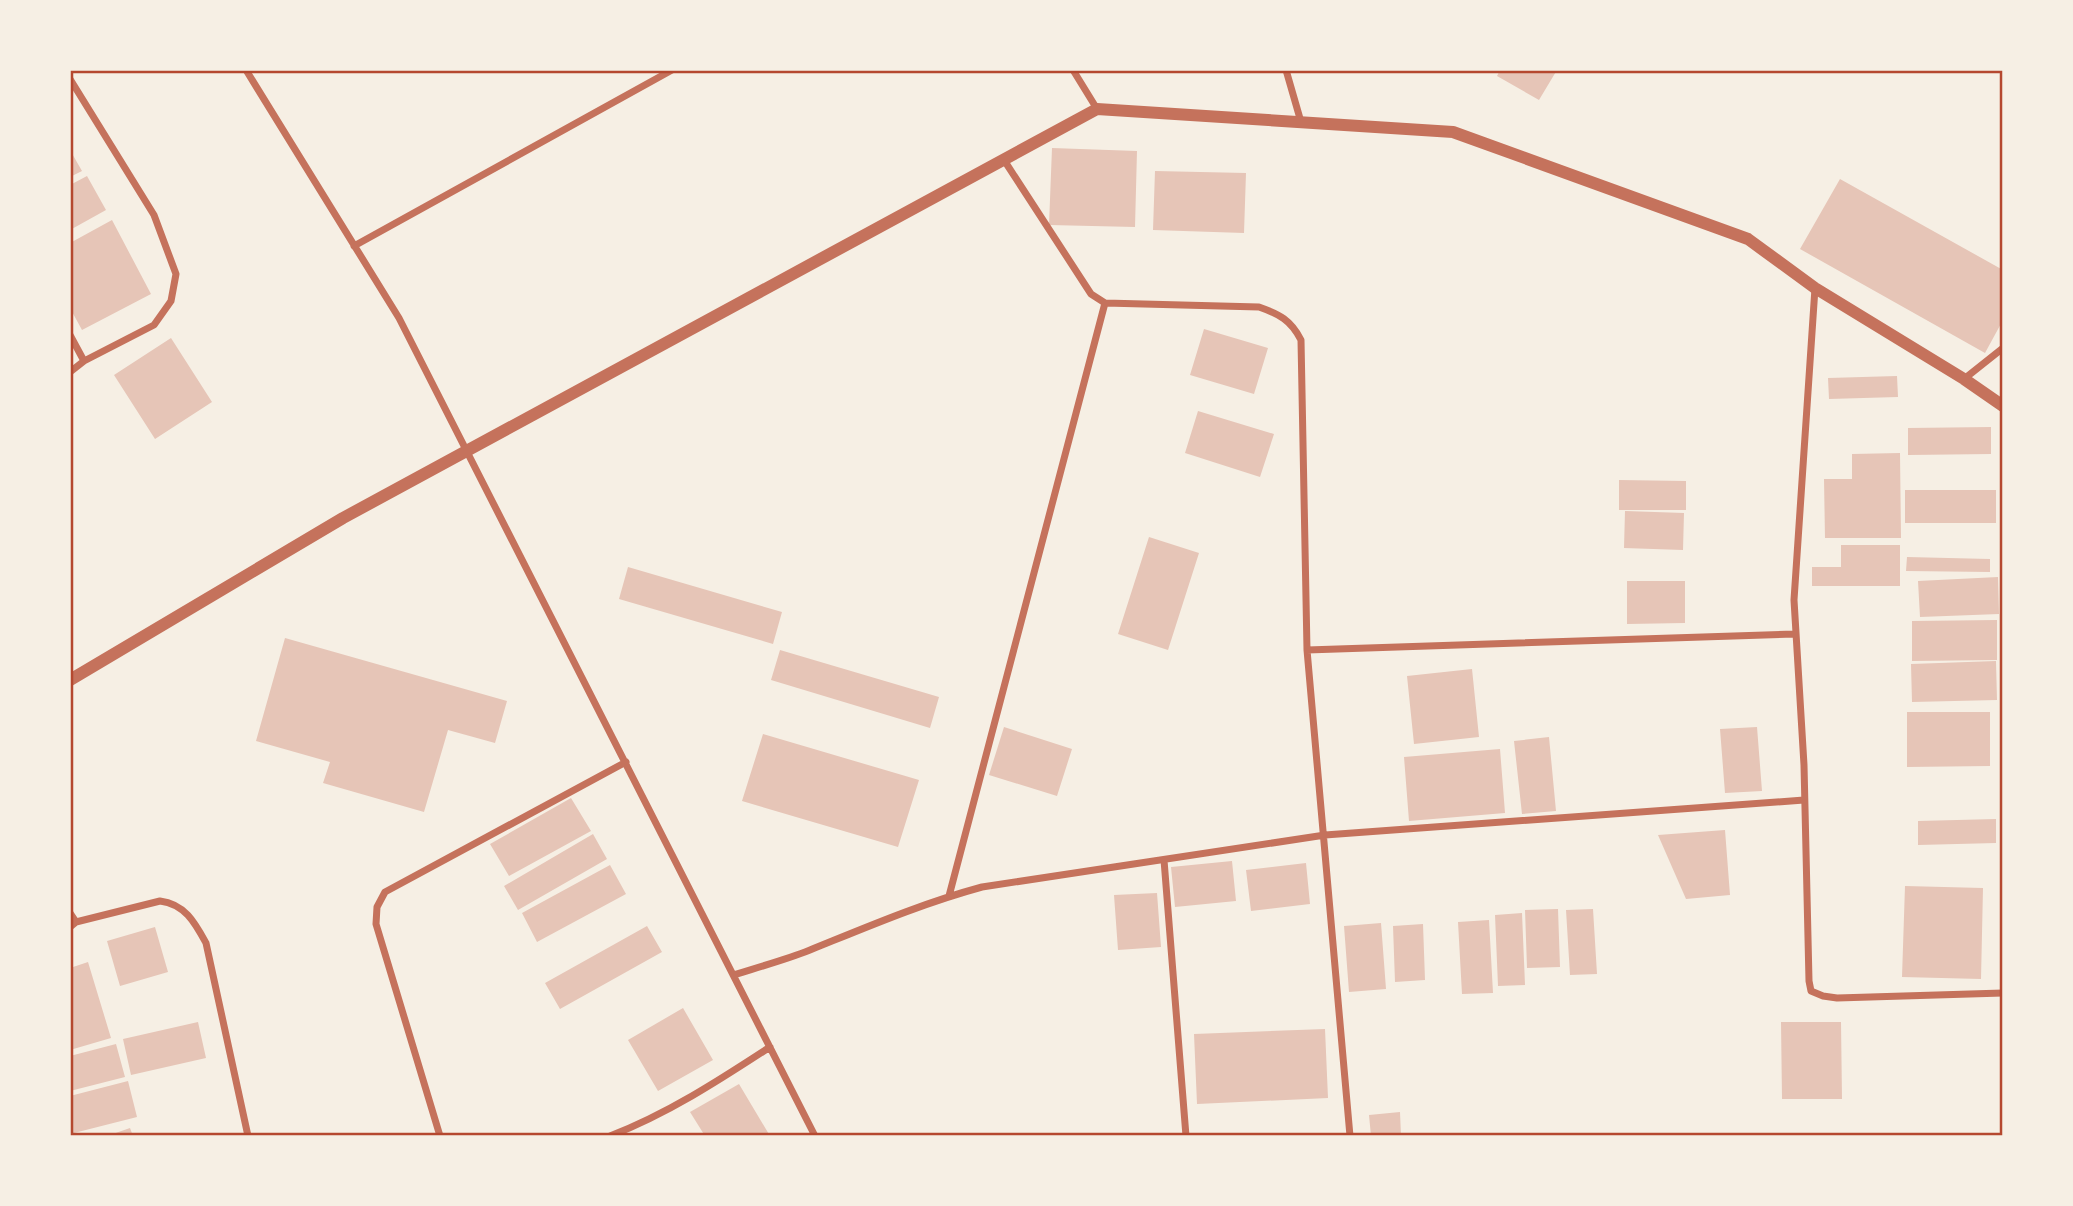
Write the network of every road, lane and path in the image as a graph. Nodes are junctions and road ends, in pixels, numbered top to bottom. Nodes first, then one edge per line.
1 (246, 70) edge
2 (672, 70) edge
3 (1073, 70) edge
4 (1286, 70) edge
5 (70, 79) edge
6 (1097, 109) junction
7 (1301, 122) junction
8 (1003, 160) junction
9 (354, 246) junction
10 (1815, 288) junction
11 (1105, 303) junction
12 (70, 335) edge
13 (2003, 348) edge
14 (85, 361) junction
15 (70, 372) edge
16 (1964, 379) junction
17 (2003, 406) edge
18 (467, 451) junction
19 (1794, 634) junction
20 (1307, 650) junction
21 (70, 680) edge
22 (626, 762) junction
23 (1804, 800) junction
24 (1325, 835) junction
25 (1164, 860) junction
26 (949, 896) junction
27 (70, 913) edge
28 (73, 924) edge
29 (733, 975) junction
30 (2003, 993) edge
31 (770, 1047) junction
32 (248, 1136) edge
33 (440, 1136) edge
34 (610, 1136) edge
35 (815, 1136) edge
36 (1186, 1136) edge
37 (1350, 1136) edge

1 - 9 street
2 - 9 street
3 - 6 street
4 - 7 street
5 - 14 street
6 - 7 street
6 - 8 street
7 - 10 street
8 - 11 street
8 - 18 street
9 - 18 street
10 - 16 street
10 - 19 street
11 - 20 street
11 - 26 street
12 - 14 street
13 - 16 street
14 - 15 street
16 - 17 street
18 - 21 street
18 - 22 street
19 - 20 street
19 - 23 street
20 - 24 street
22 - 29 street
22 - 33 street
23 - 24 street
23 - 30 street
24 - 25 street
24 - 37 street
25 - 26 street
25 - 36 street
26 - 29 street
27 - 28 street
28 - 32 street
29 - 31 street
31 - 34 street
31 - 35 street

